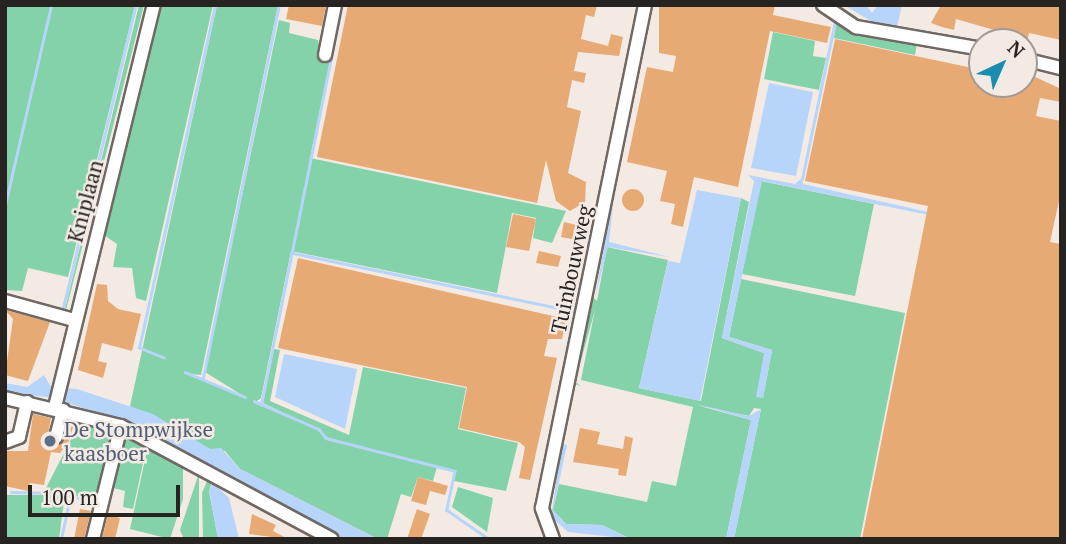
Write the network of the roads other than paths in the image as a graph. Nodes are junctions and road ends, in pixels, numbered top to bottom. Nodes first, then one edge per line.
1 (154, 5) edge
2 (335, 5) edge
3 (645, 5) edge
4 (822, 5) edge
5 (968, 48) edge
6 (325, 55) dead end
7 (1038, 62) edge
8 (1061, 68) edge
9 (5, 301) edge
10 (74, 320) junction
11 (5, 398) edge
12 (59, 401) junction
13 (27, 402) junction
14 (121, 426) junction
15 (56, 437) dead end
16 (5, 442) edge
17 (93, 539) edge
18 (332, 539) edge
19 (553, 539) edge

1 - 10 street, Kniplaan
2 - 6 street
3 - 19 street, Tuinbouwweg
4 - 5 street
7 - 8 street
9 - 10 street
10 - 12 street, Kniplaan
11 - 13 street
12 - 13 street
12 - 14 street
12 - 15 street, Kniplaan
13 - 16 street
14 - 17 street
14 - 18 street

